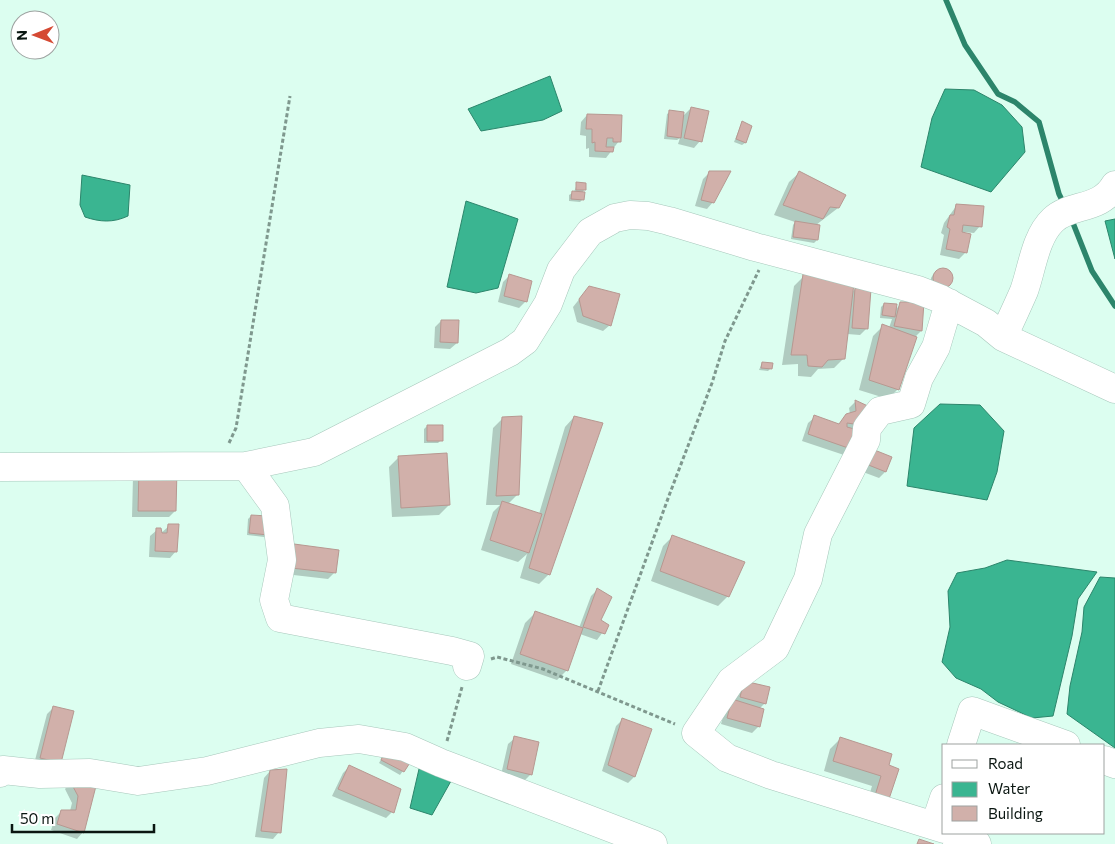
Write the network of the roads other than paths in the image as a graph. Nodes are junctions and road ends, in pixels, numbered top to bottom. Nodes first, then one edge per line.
1 (1115, 185) edge
2 (949, 303) junction
3 (1003, 337) junction
4 (1115, 389) edge
5 (246, 466) junction
6 (0, 467) edge
7 (468, 666) road end
8 (961, 744) edge
9 (1063, 744) edge
10 (0, 773) edge
11 (942, 828) edge
12 (955, 834) edge
13 (653, 844) edge
14 (977, 844) edge

1 - 3 street
2 - 3 street
2 - 5 street
2 - 11 street
3 - 4 street
5 - 6 street
5 - 7 street
8 - 9 street
10 - 13 street
12 - 14 street

